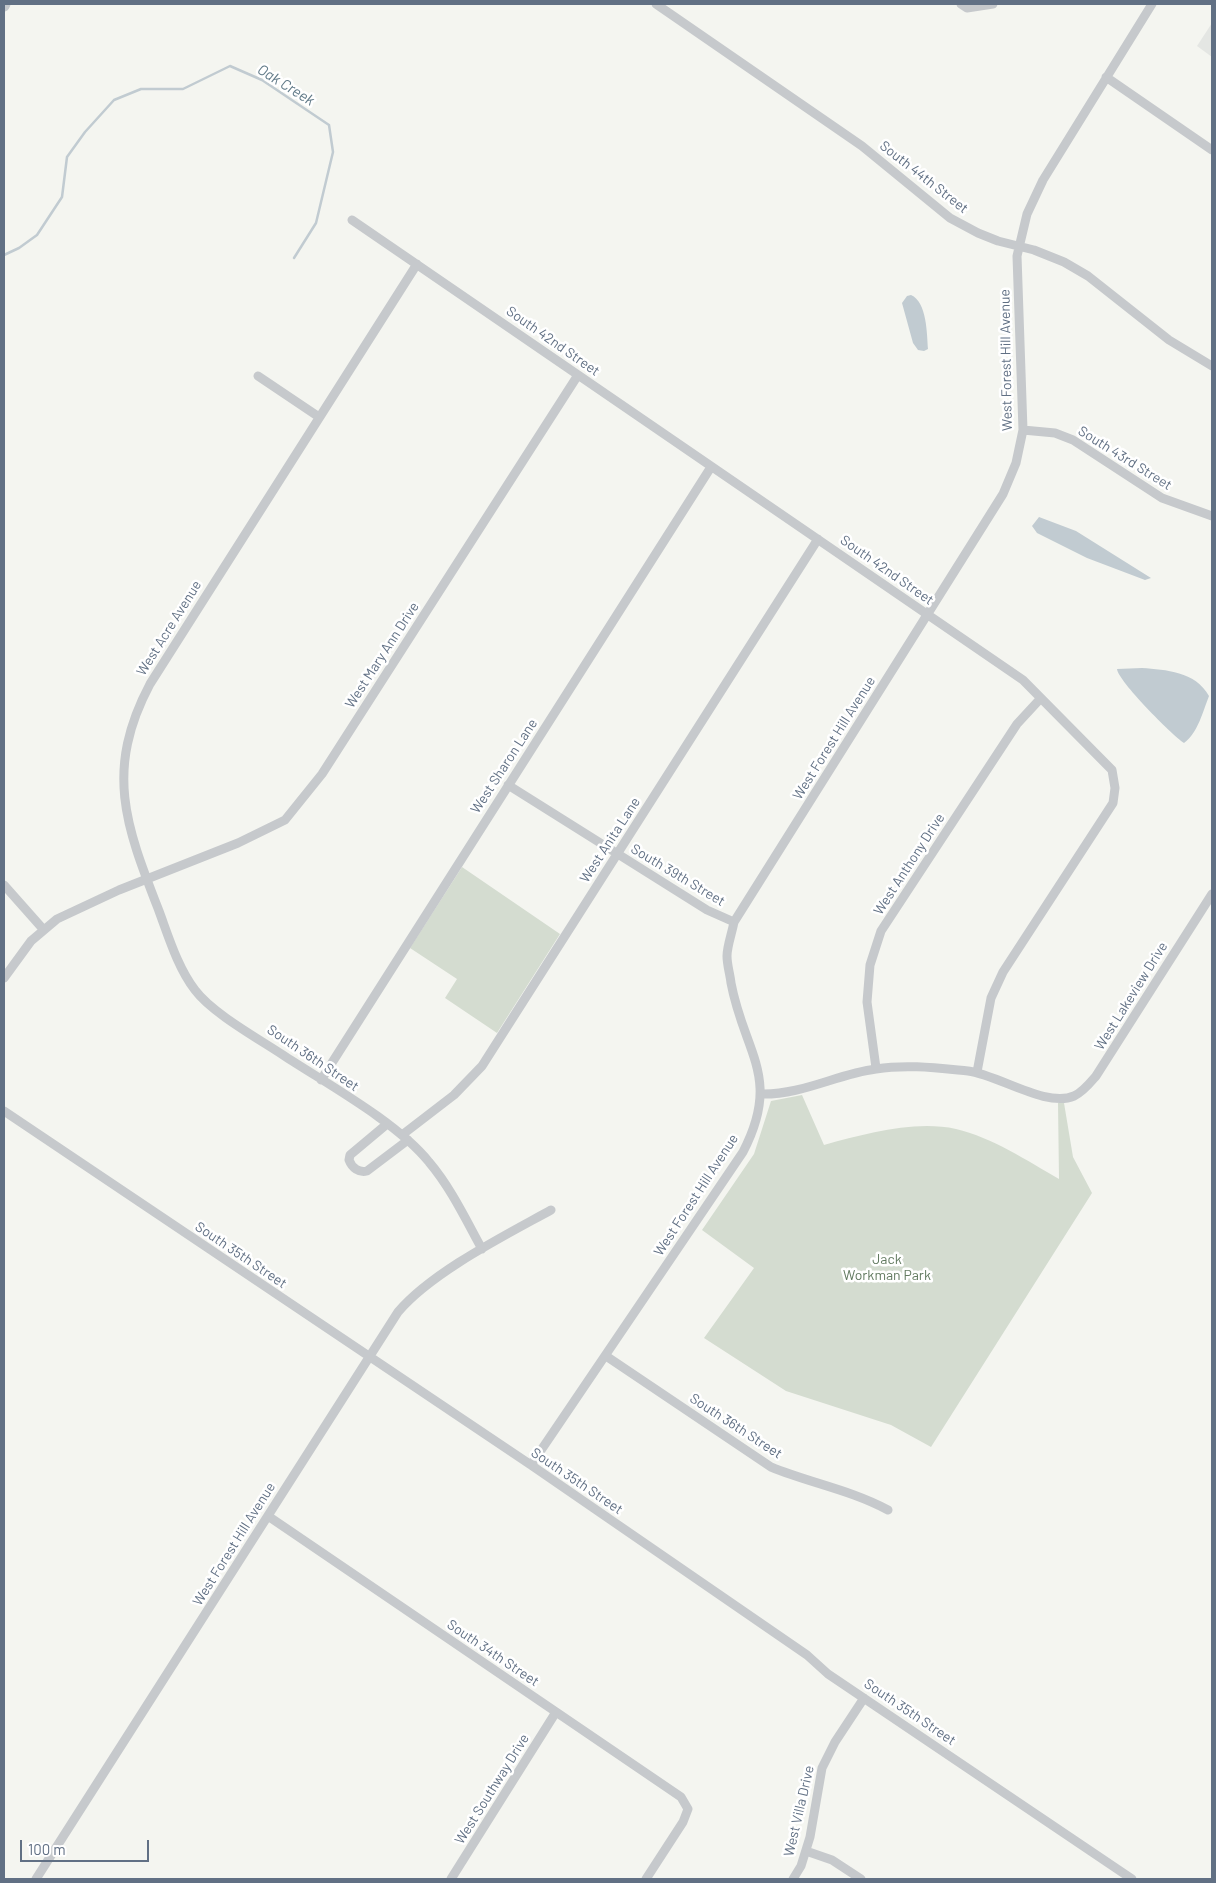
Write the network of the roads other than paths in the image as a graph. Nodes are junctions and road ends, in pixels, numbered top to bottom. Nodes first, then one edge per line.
1 (656, 4) edge
2 (961, 4) edge
3 (993, 4) edge
4 (1152, 4) edge
5 (1106, 77) junction
6 (1212, 150) edge
7 (352, 220) dead end
8 (1019, 248) junction
9 (417, 264) junction
10 (1212, 366) edge
11 (578, 375) junction
12 (258, 376) dead end
13 (319, 417) junction
14 (1023, 430) junction
15 (711, 467) junction
16 (1212, 516) edge
17 (818, 539) junction
18 (928, 615) junction
19 (1041, 698) junction
20 (508, 785) junction
21 (617, 854) junction
22 (147, 880) junction
23 (4, 885) edge
24 (1212, 894) edge
25 (734, 922) junction
26 (43, 929) junction
27 (4, 978) edge
28 (876, 1068) junction
29 (978, 1072) junction
30 (321, 1080) junction
31 (761, 1094) junction
32 (4, 1110) edge
33 (387, 1124) junction
34 (405, 1138) junction
35 (551, 1210) dead end
36 (482, 1249) junction
37 (606, 1356) junction
38 (368, 1357) junction
39 (531, 1466) junction
40 (888, 1510) dead end
41 (268, 1516) junction
42 (864, 1698) junction
43 (556, 1712) junction
44 (806, 1851) junction
45 (36, 1879) edge
46 (451, 1879) edge
47 (646, 1879) edge
48 (793, 1879) edge
49 (861, 1879) edge
50 (1132, 1879) edge

1 - 8 street, South 44th Street
2 - 3 street
4 - 5 street, West Forest Hill Avenue
5 - 6 street
5 - 8 street, West Forest Hill Avenue
7 - 9 street, South 42nd Street
8 - 10 street, South 44th Street
8 - 14 street, West Forest Hill Avenue
9 - 11 street, South 42nd Street
9 - 13 street, West Acre Avenue
11 - 15 street, South 42nd Street
11 - 22 street, West Mary Ann Drive
12 - 13 street
13 - 22 street, West Acre Avenue
14 - 16 street, South 43rd Street
14 - 18 street, West Forest Hill Avenue
15 - 17 street, South 42nd Street
15 - 20 street, West Sharon Lane
17 - 18 street, South 42nd Street
17 - 21 street, West Anita Lane
18 - 19 street, South 42nd Street
18 - 25 street, West Forest Hill Avenue
19 - 28 street, West Anthony Drive
19 - 29 street, South 42nd Street
20 - 21 street, South 39th Street
20 - 30 street, West Sharon Lane
21 - 25 street, South 39th Street
21 - 34 street, West Anita Lane
22 - 26 street
22 - 30 street, South 36th Street
23 - 26 street
24 - 29 street, West Lakeview Drive
25 - 31 street, West Forest Hill Avenue
26 - 27 street
28 - 29 street
28 - 31 street
30 - 33 street, South 36th Street
31 - 37 street, West Forest Hill Avenue
32 - 38 street, South 35th Street
33 - 34 street, South 36th Street
33 - 34 street, West Anita Lane
34 - 36 street, South 36th Street
35 - 36 street, West Forest Hill Avenue
36 - 38 street, West Forest Hill Avenue
37 - 39 street, West Forest Hill Avenue
37 - 40 street, South 36th Street
38 - 39 street, South 35th Street
38 - 41 street, West Forest Hill Avenue
39 - 42 street, South 35th Street
41 - 43 street, South 34th Street
41 - 45 street, West Forest Hill Avenue
42 - 44 street, West Villa Drive
42 - 50 street, South 35th Street
43 - 46 street, West Southway Drive
43 - 47 street, South 34th Street
44 - 48 street, West Villa Drive
44 - 49 street

